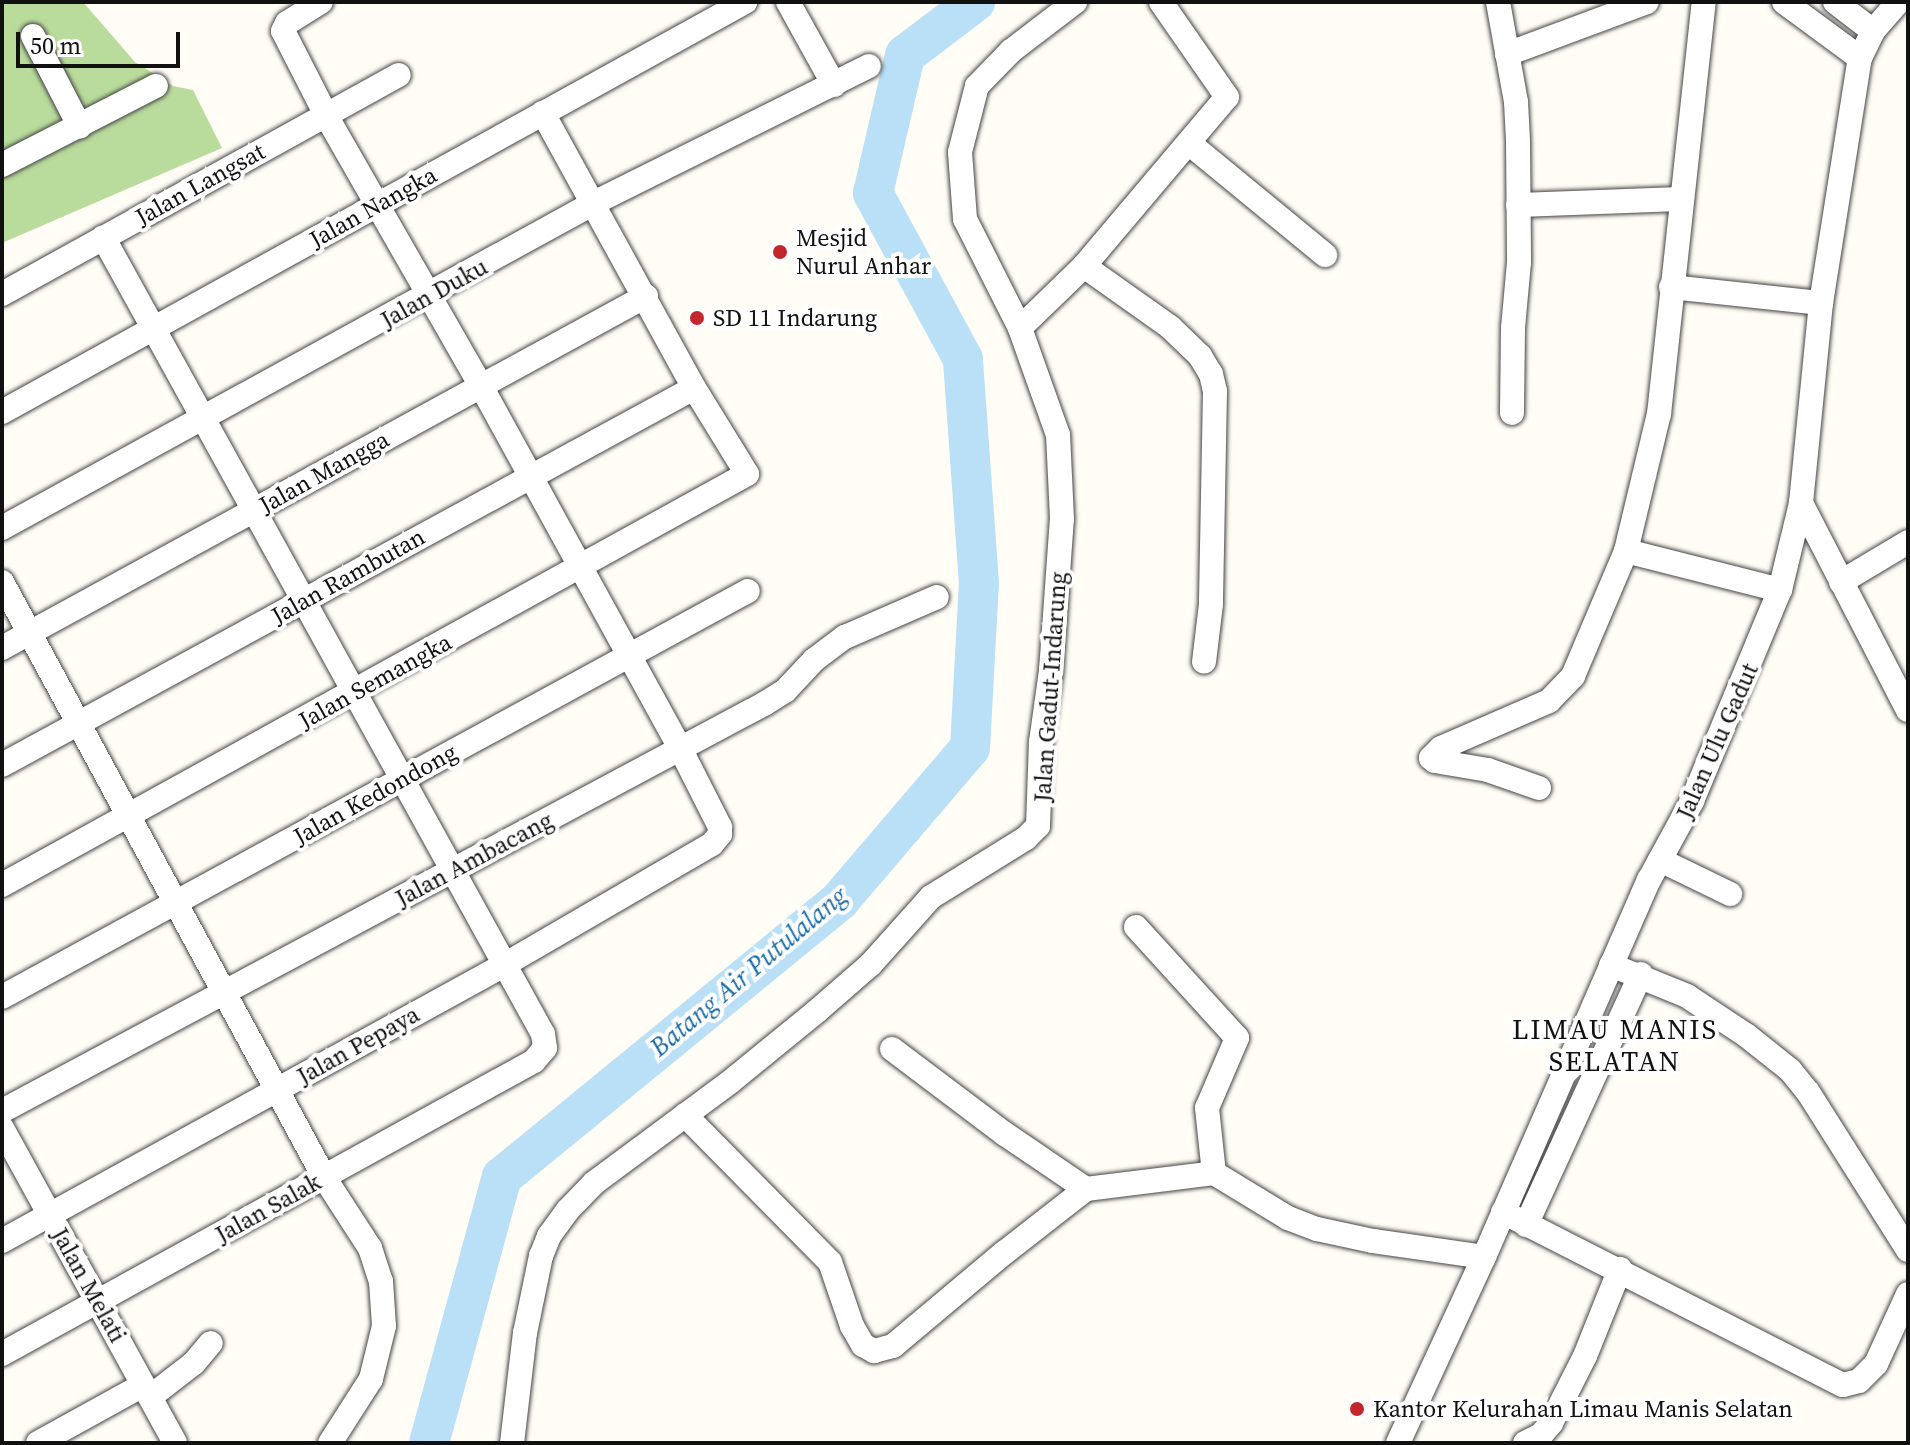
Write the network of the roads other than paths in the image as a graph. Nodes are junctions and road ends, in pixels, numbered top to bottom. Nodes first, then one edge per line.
1 (321, 2) edge
2 (745, 2) edge
3 (788, 2) edge
4 (1075, 2) edge
5 (1161, 2) edge
6 (1498, 2) edge
7 (1647, 2) edge
8 (1704, 2) edge
9 (1784, 2) edge
10 (1835, 2) edge
11 (1898, 2) edge
12 (1873, 31) junction
13 (33, 36) dead end
14 (1507, 54) junction
15 (1860, 58) junction
16 (869, 66) dead end
17 (398, 75) dead end
18 (834, 85) junction
19 (156, 86) dead end
20 (543, 113) junction
21 (326, 115) junction
22 (80, 127) junction
23 (1190, 144) junction
24 (2, 165) edge
25 (1681, 199) junction
26 (594, 203) junction
27 (378, 204) junction
28 (1518, 205) junction
29 (103, 237) junction
30 (1325, 255) dead end
31 (1084, 266) junction
32 (1671, 287) junction
33 (2, 294) edge
34 (429, 296) junction
35 (646, 296) junction
36 (1821, 303) junction
37 (1020, 328) junction
38 (153, 329) junction
39 (481, 386) junction
40 (694, 388) junction
41 (2, 412) edge
42 (1512, 413) dead end
43 (203, 420) junction
44 (531, 477) junction
45 (1801, 503) junction
46 (253, 511) junction
47 (2, 528) edge
48 (1908, 542) edge
49 (1626, 551) junction
50 (581, 569) junction
51 (2, 582) edge
52 (1841, 582) junction
53 (1780, 590) junction
54 (748, 591) dead end
55 (937, 597) dead end
56 (304, 601) junction
57 (30, 633) junction
58 (2, 648) edge
59 (629, 656) junction
60 (1204, 662) dead end
61 (354, 692) junction
62 (1908, 710) edge
63 (80, 722) junction
64 (680, 748) junction
65 (2, 765) edge
66 (402, 779) junction
67 (1539, 788) dead end
68 (131, 814) junction
69 (1660, 860) junction
70 (452, 870) junction
71 (2, 885) edge
72 (1730, 894) dead end
73 (178, 901) junction
74 (1136, 927) dead end
75 (504, 965) junction
76 (1611, 965) junction
77 (1641, 974) junction
78 (224, 992) junction
79 (2, 997) edge
80 (892, 1049) dead end
81 (277, 1090) junction
82 (2, 1111) edge
83 (685, 1115) junction
84 (2, 1128) edge
85 (1214, 1173) junction
86 (324, 1177) junction
87 (1086, 1189) junction
88 (1503, 1212) junction
89 (50, 1215) junction
90 (1526, 1225) junction
91 (2, 1241) edge
92 (1908, 1250) edge
93 (1484, 1257) junction
94 (1620, 1269) junction
95 (1908, 1294) edge
96 (97, 1302) junction
97 (211, 1343) dead end
98 (2, 1354) edge
99 (147, 1391) junction
100 (38, 1443) edge
101 (175, 1443) edge
102 (330, 1443) edge
103 (512, 1443) edge
104 (1398, 1443) edge
105 (1525, 1443) edge

1 - 21 street
2 - 20 street, Jalan Nangka
3 - 18 street
4 - 37 street, Jalan Gadut-Indarung
5 - 23 street
6 - 14 street
7 - 14 street
8 - 25 street
9 - 15 street
10 - 12 street
11 - 12 street, Jalan Ulu Gadut
12 - 15 street, Jalan Ulu Gadut
13 - 22 street
14 - 28 street
15 - 36 street, Jalan Ulu Gadut
16 - 18 street, Jalan Duku
17 - 21 street, Jalan Langsat
18 - 26 street, Jalan Duku
19 - 22 street
20 - 26 street
20 - 27 street, Jalan Nangka
21 - 27 street
21 - 29 street, Jalan Langsat
22 - 24 street
23 - 30 street
23 - 31 street
25 - 28 street
25 - 32 street
26 - 34 street, Jalan Duku
26 - 35 street
27 - 34 street
27 - 38 street, Jalan Nangka
28 - 42 street
29 - 33 street, Jalan Langsat
29 - 38 street
31 - 37 street
31 - 60 street
32 - 36 street
32 - 49 street
34 - 39 street
34 - 43 street, Jalan Duku
35 - 39 street, Jalan Mangga
35 - 40 street
36 - 45 street, Jalan Ulu Gadut
37 - 83 street, Jalan Gadut-Indarung
38 - 41 street, Jalan Nangka
38 - 43 street
39 - 44 street
39 - 46 street, Jalan Mangga
40 - 44 street, Jalan Rambutan
40 - 50 street, Jalan Semangka
43 - 46 street
43 - 47 street, Jalan Duku
44 - 50 street
44 - 56 street, Jalan Rambutan
45 - 52 street
45 - 53 street, Jalan Ulu Gadut
46 - 56 street
46 - 57 street, Jalan Mangga
48 - 52 street
49 - 53 street
49 - 67 street
50 - 59 street
50 - 61 street, Jalan Semangka
51 - 57 street
52 - 62 street
53 - 69 street, Jalan Ulu Gadut
54 - 59 street, Jalan Kedondong
55 - 64 street, Jalan Ambacang
56 - 61 street
56 - 63 street, Jalan Rambutan
57 - 58 street, Jalan Mangga
57 - 63 street
59 - 64 street
59 - 66 street, Jalan Kedondong
61 - 66 street
61 - 68 street, Jalan Semangka
63 - 65 street, Jalan Rambutan
63 - 68 street
64 - 70 street, Jalan Ambacang
64 - 75 street, Jalan Pepaya
66 - 70 street
66 - 73 street, Jalan Kedondong
68 - 71 street, Jalan Semangka
68 - 73 street
69 - 72 street
69 - 76 street, Jalan Ulu Gadut
70 - 75 street
70 - 78 street, Jalan Ambacang
73 - 78 street
73 - 79 street, Jalan Kedondong
74 - 85 street
75 - 81 street, Jalan Pepaya
75 - 86 street, Jalan Salak
76 - 77 street
76 - 88 street, Jalan Ulu Gadut
77 - 90 street
77 - 92 street
78 - 81 street
78 - 82 street, Jalan Ambacang
80 - 87 street
81 - 86 street
81 - 89 street, Jalan Pepaya
83 - 87 street
83 - 103 street, Jalan Gadut-Indarung
84 - 89 street, Jalan Melati
85 - 87 street
85 - 93 street
86 - 96 street, Jalan Salak
86 - 102 street
88 - 90 street
88 - 93 street, Jalan Ulu Gadut
89 - 91 street, Jalan Pepaya
89 - 96 street, Jalan Melati
90 - 94 street
93 - 104 street, Jalan Ulu Gadut
94 - 95 street
94 - 105 street
96 - 98 street, Jalan Salak
96 - 99 street, Jalan Melati
97 - 99 street
99 - 100 street
99 - 101 street, Jalan Melati

